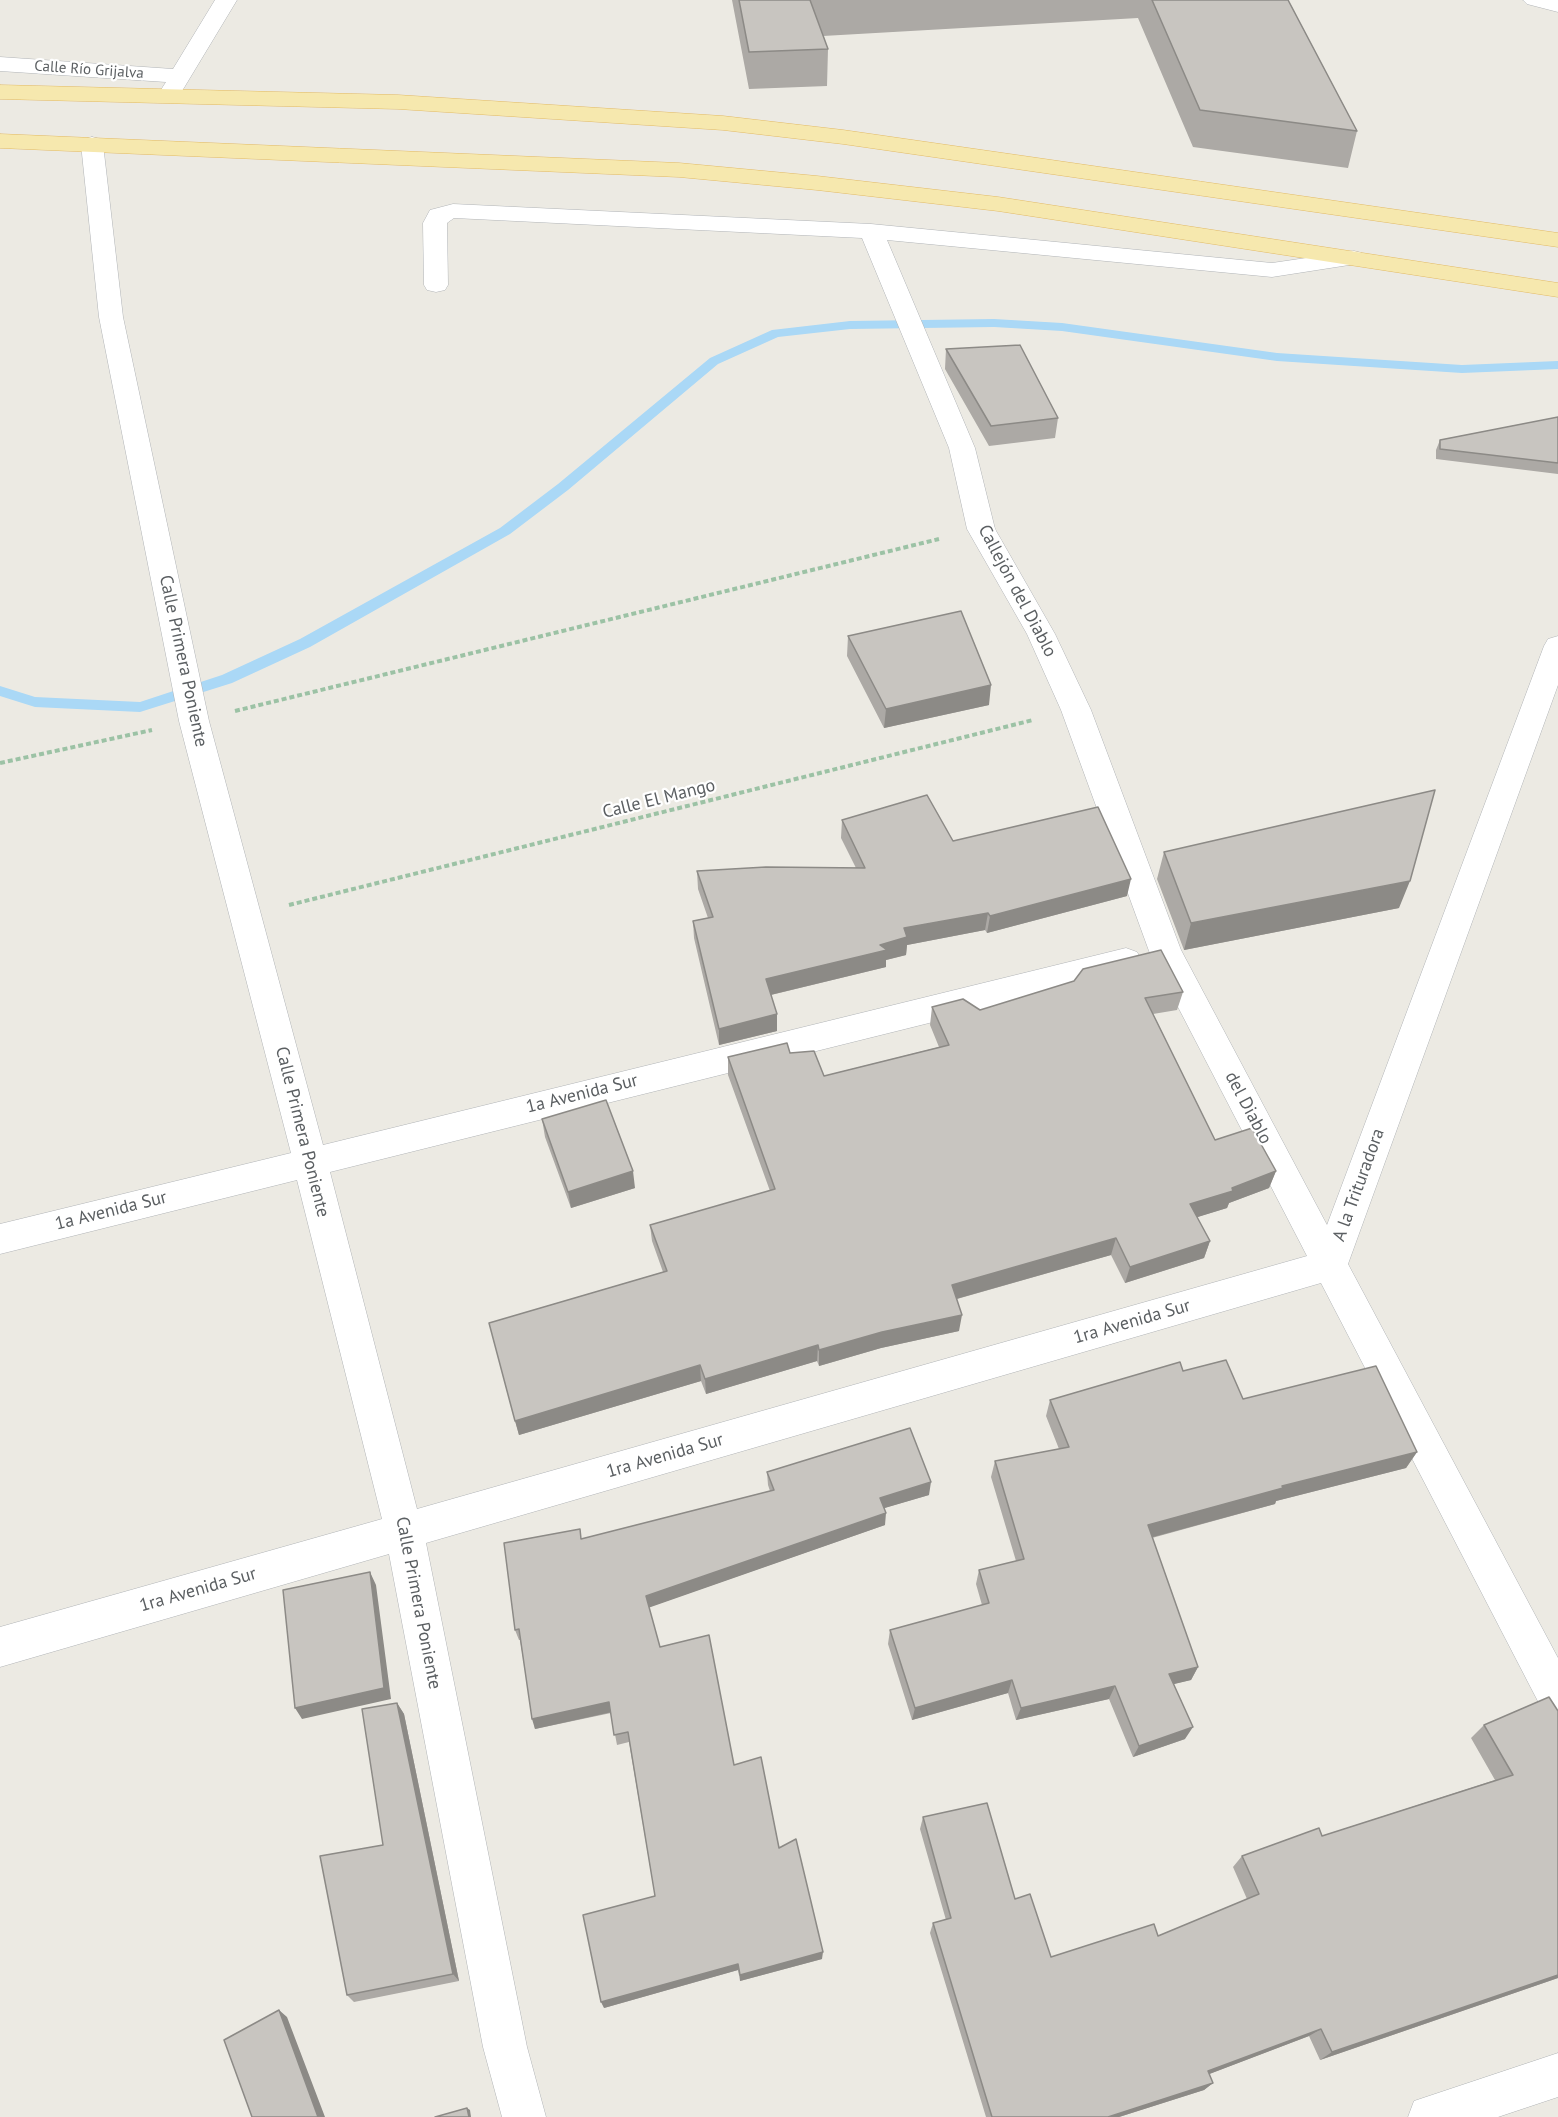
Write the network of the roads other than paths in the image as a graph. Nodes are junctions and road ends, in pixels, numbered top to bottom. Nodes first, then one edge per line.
1 (225, 0) edge
2 (1534, 0) edge
3 (1558, 6) edge
4 (0, 64) edge
5 (179, 76) junction
6 (0, 92) edge
7 (168, 97) junction
8 (0, 141) edge
9 (92, 144) junction
10 (870, 231) junction
11 (1558, 240) edge
12 (1353, 258) junction
13 (436, 285) dead end
14 (1558, 290) edge
15 (1558, 646) edge
16 (1165, 951) junction
17 (310, 1161) junction
18 (0, 1239) edge
19 (1330, 1265) junction
20 (404, 1531) junction
21 (0, 1647) edge
22 (1558, 1699) edge
23 (1558, 2075) edge
24 (524, 2117) edge
25 (1430, 2117) edge

1 - 5 street
2 - 3 street
4 - 5 street, Calle Río Grijalva
5 - 7 street
6 - 7 main road
7 - 11 main road
8 - 9 main road
9 - 12 main road
9 - 17 street, Calle Primera Poniente
10 - 12 street
10 - 13 street
10 - 16 street, Callejón del Diablo
12 - 14 main road
15 - 19 street, A la Trituradora
16 - 17 street, 1a Avenida Sur
16 - 19 street, del Diablo
17 - 18 street, 1a Avenida Sur
17 - 20 street, Calle Primera Poniente
19 - 20 street, 1ra Avenida Sur
19 - 22 street, A la Trituradora
20 - 21 street, 1ra Avenida Sur
20 - 24 street, Calle Primera Poniente
23 - 25 street

